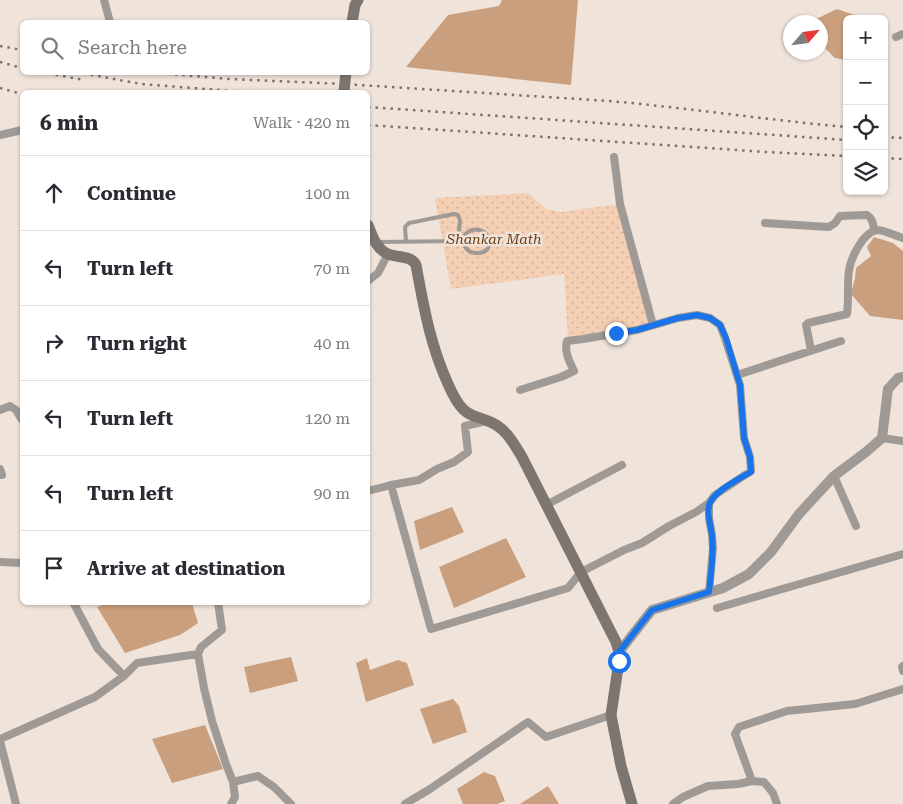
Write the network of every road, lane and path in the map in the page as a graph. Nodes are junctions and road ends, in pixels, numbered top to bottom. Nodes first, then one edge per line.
1 (104, 0) edge
2 (358, 0) edge
3 (109, 20) edge
4 (352, 20) edge
5 (346, 75) edge
6 (344, 90) edge
7 (20, 130) edge
8 (0, 135) edge
9 (614, 157) dead end
10 (765, 223) dead end
11 (370, 229) edge
12 (874, 231) junction
13 (903, 238) edge
14 (460, 241) junction
15 (376, 242) junction
16 (406, 242) junction
17 (388, 254) junction
18 (370, 279) edge
19 (652, 325) junction
20 (841, 341) dead end
21 (811, 350) junction
22 (737, 375) junction
23 (903, 377) edge
24 (520, 390) dead end
25 (0, 410) edge
26 (20, 417) edge
27 (488, 421) junction
28 (882, 438) junction
29 (903, 441) edge
30 (622, 465) dead end
31 (834, 476) junction
32 (391, 485) junction
33 (370, 490) edge
34 (709, 503) junction
35 (546, 506) junction
36 (856, 526) dead end
37 (903, 554) edge
38 (0, 562) edge
39 (20, 562) edge
40 (580, 572) junction
41 (709, 592) junction
42 (75, 605) edge
43 (218, 605) edge
44 (717, 608) dead end
45 (619, 652) junction
46 (198, 654) junction
47 (903, 666) edge
48 (903, 671) edge
49 (124, 676) junction
50 (903, 689) edge
51 (611, 715) junction
52 (0, 740) edge
53 (752, 781) junction
54 (233, 782) junction
55 (16, 804) edge
56 (231, 804) edge
57 (291, 804) edge
58 (405, 804) edge
59 (632, 804) edge
60 (673, 804) edge
61 (777, 804) edge

1 - 3 street
2 - 4 main road
5 - 6 main road
7 - 8 street
9 - 19 street
10 - 12 street
11 - 15 main road
12 - 13 street
12 - 21 street
14 - 14 lane
14 - 16 lane
14 - 16 lane
15 - 16 lane
15 - 17 main road
17 - 18 street
17 - 27 main road
19 - 22 street
19 - 24 street
20 - 21 street
21 - 22 street
22 - 34 street
23 - 28 street
25 - 26 street
27 - 32 street
27 - 35 main road
28 - 29 street
28 - 31 street
30 - 35 street
31 - 36 street
31 - 41 street
32 - 33 street
32 - 40 street
34 - 40 street
34 - 41 street
35 - 40 main road
37 - 44 street
38 - 39 street
40 - 45 main road
41 - 45 street
42 - 49 street
43 - 46 street
45 - 51 main road
46 - 49 street
46 - 54 street
47 - 48 street
49 - 52 street
50 - 53 street
51 - 58 street
51 - 59 main road
52 - 55 street
53 - 60 street
53 - 61 street
54 - 56 street
54 - 57 street

